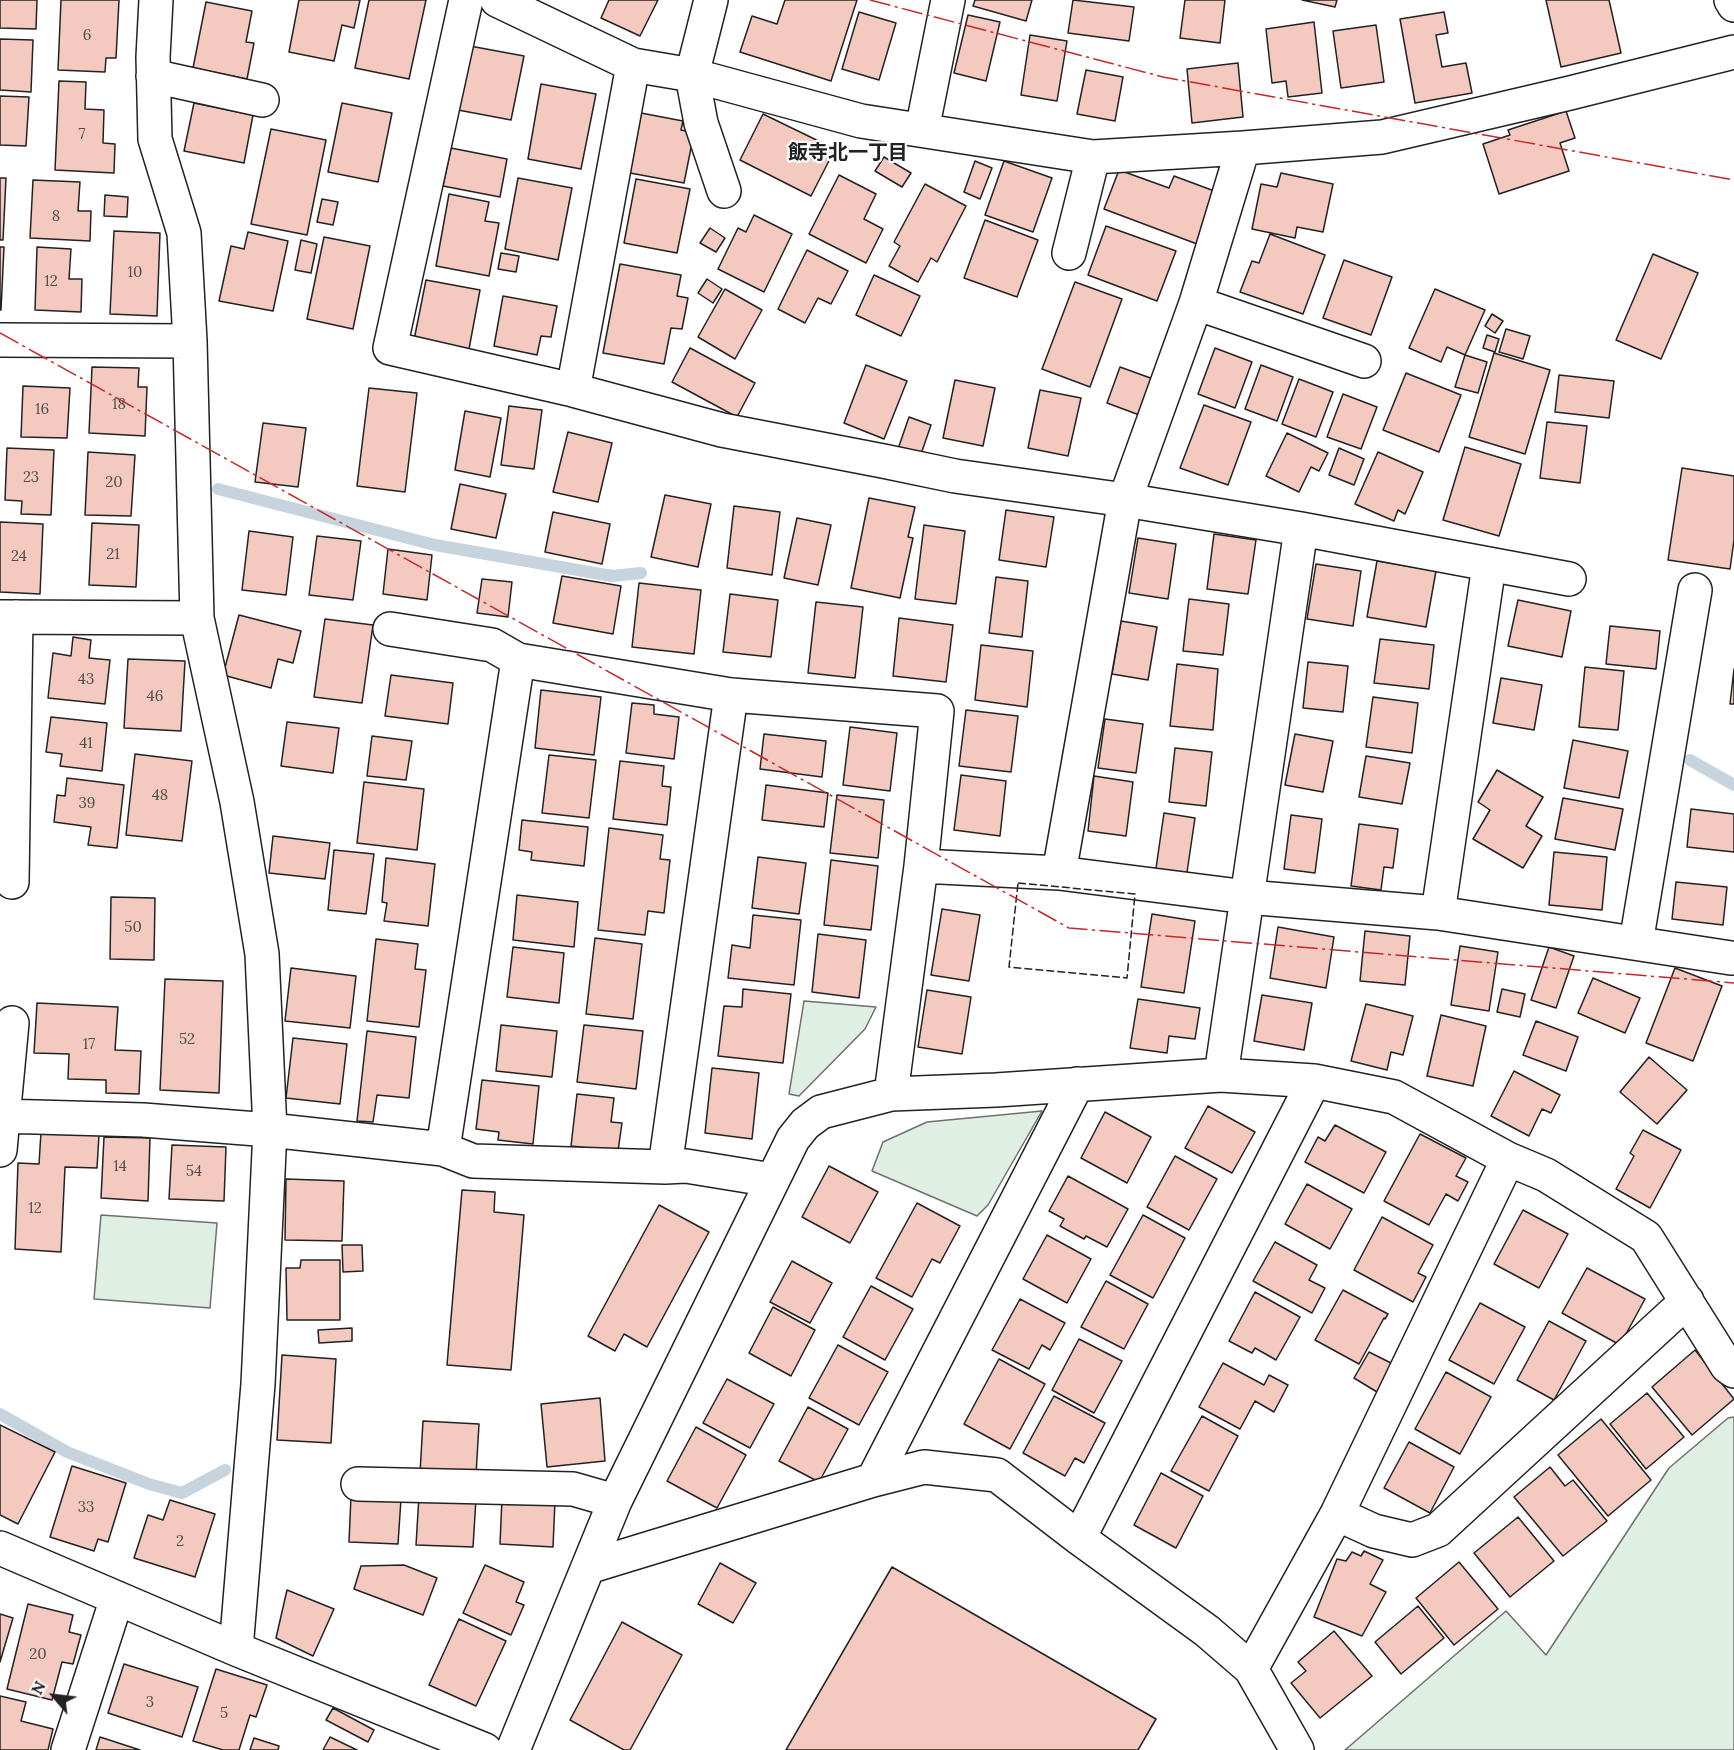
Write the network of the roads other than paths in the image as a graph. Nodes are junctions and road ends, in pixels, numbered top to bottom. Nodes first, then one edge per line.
1 (156, 0) edge
2 (466, 0) edge
3 (497, 0) edge
4 (711, 0) edge
5 (948, 0) edge
6 (1731, 0) edge
7 (1734, 5) edge
8 (1734, 52) edge
9 (633, 65) junction
10 (692, 75) junction
11 (153, 76) junction
12 (262, 100) dead end
13 (922, 130) junction
14 (1243, 148) junction
15 (1092, 157) junction
16 (724, 191) dead end
17 (1069, 253) dead end
18 (1196, 303) junction
19 (0, 340) edge
20 (190, 341) junction
21 (1364, 361) dead end
22 (573, 390) junction
23 (1125, 500) junction
24 (1301, 529) junction
25 (1489, 565) junction
26 (1569, 579) dead end
27 (1695, 590) dead end
28 (8, 617) edge
29 (197, 618) junction
30 (390, 629) dead end
31 (518, 660) junction
32 (731, 694) junction
33 (921, 866) junction
34 (1059, 873) junction
35 (12, 882) dead end
36 (1247, 897) junction
37 (1438, 914) junction
38 (1636, 943) junction
39 (1731, 958) dead end
40 (12, 1023) dead end
41 (1221, 1075) junction
42 (1314, 1081) junction
43 (1077, 1084) junction
44 (891, 1095) junction
45 (2, 1116) edge
46 (270, 1130) junction
47 (443, 1149) junction
48 (0, 1150) edge
49 (1508, 1159) junction
50 (665, 1167) junction
51 (772, 1179) junction
52 (1687, 1301) junction
53 (1734, 1371) edge
54 (873, 1480) junction
55 (358, 1484) dead end
56 (615, 1501) junction
57 (1337, 1514) junction
58 (1079, 1538) junction
59 (0, 1548) edge
60 (588, 1566) junction
61 (117, 1598) junction
62 (236, 1649) junction
63 (1251, 1669) junction
64 (68, 1750) edge
65 (485, 1750) edge
66 (513, 1750) edge
67 (1296, 1750) edge

1 - 11 street
2 - 22 street
3 - 9 street
4 - 10 street
5 - 13 street
6 - 7 street
8 - 14 street
9 - 10 street
9 - 22 street
10 - 13 street
10 - 16 street
11 - 12 street
11 - 20 street
13 - 15 street
14 - 15 street
14 - 18 street
15 - 17 street
18 - 21 street
18 - 23 street
19 - 20 street
20 - 29 street
22 - 23 street
23 - 24 street
23 - 34 street
24 - 25 street
24 - 36 street
25 - 26 street
25 - 37 street
27 - 38 street
28 - 29 street
28 - 35 street
29 - 46 street
30 - 31 street
31 - 32 street
31 - 47 street
32 - 33 street
32 - 50 street
33 - 34 street
33 - 44 street
34 - 36 street
36 - 37 street
36 - 41 street
37 - 38 street
38 - 39 street
40 - 45 street
41 - 42 street
41 - 43 street
42 - 49 street
42 - 58 street
43 - 44 street
43 - 54 street
44 - 51 street
45 - 46 street
45 - 48 street
46 - 47 street
46 - 62 street
47 - 50 street
49 - 52 street
49 - 57 street
50 - 51 street
51 - 56 street
52 - 53 street
52 - 57 street
54 - 58 street
54 - 60 street
55 - 56 street
56 - 60 street
57 - 63 street
58 - 63 street
59 - 61 street
60 - 66 street
61 - 62 street
61 - 64 street
62 - 65 street
63 - 67 street

